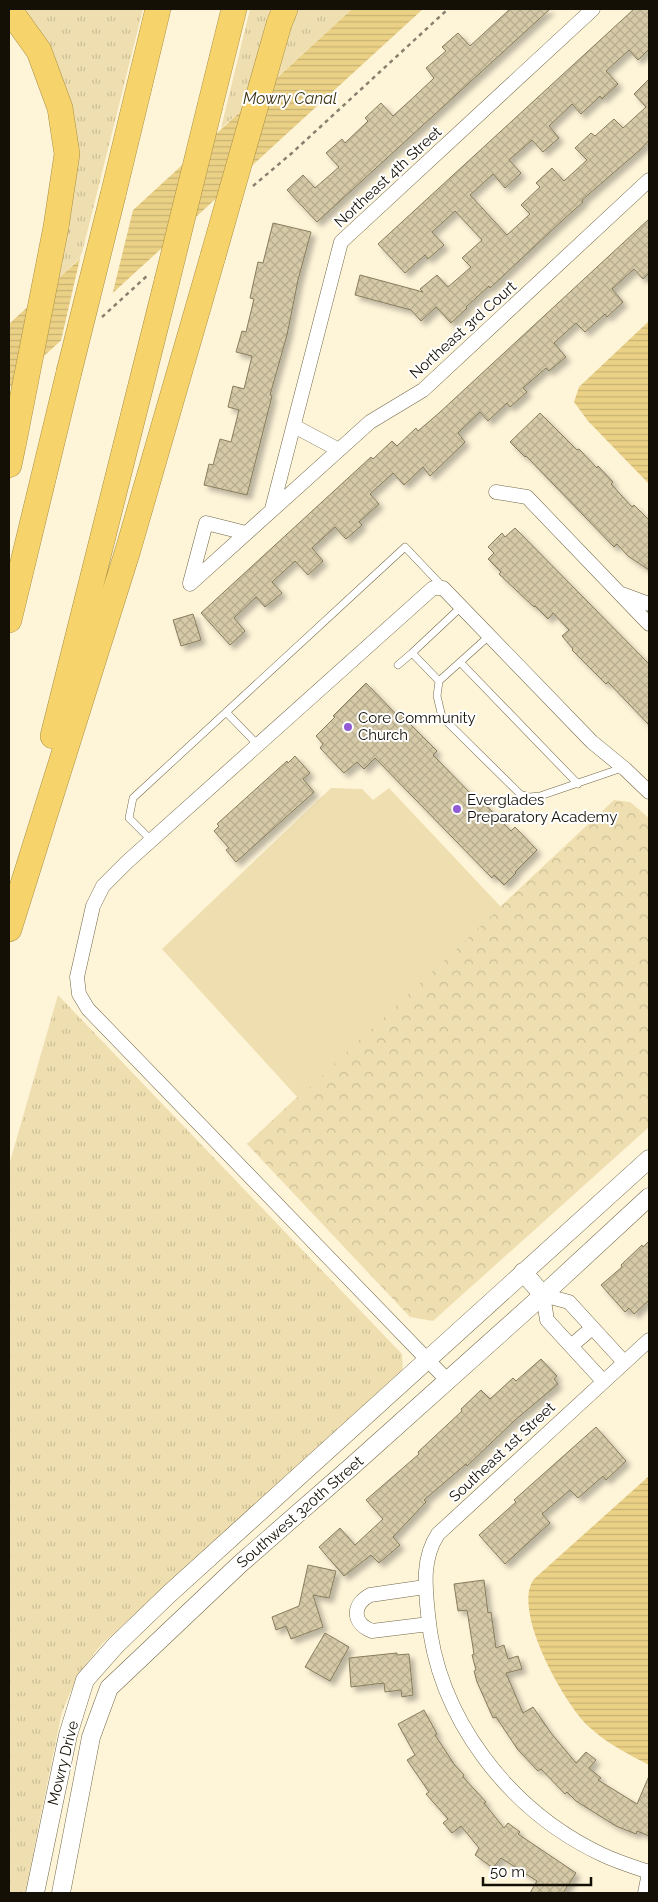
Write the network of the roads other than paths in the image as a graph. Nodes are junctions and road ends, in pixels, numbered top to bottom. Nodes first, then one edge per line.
1 (9, 9) edge
2 (158, 9) edge
3 (234, 9) edge
4 (593, 9) edge
5 (282, 16) edge
6 (649, 180) edge
7 (294, 426) junction
8 (339, 450) junction
9 (9, 465) edge
10 (496, 492) dead end
11 (272, 509) junction
12 (246, 533) junction
13 (443, 588) junction
14 (619, 593) junction
15 (649, 604) edge
16 (460, 607) junction
17 (9, 620) edge
18 (649, 624) edge
19 (489, 636) junction
20 (412, 653) junction
21 (460, 662) junction
22 (398, 665) dead end
23 (439, 681) junction
24 (226, 712) junction
25 (258, 745) junction
26 (622, 768) junction
27 (578, 784) junction
28 (649, 792) edge
29 (152, 841) junction
30 (9, 928) edge
31 (649, 1159) edge
32 (649, 1197) edge
33 (523, 1272) junction
34 (543, 1295) junction
35 (592, 1328) junction
36 (649, 1340) edge
37 (571, 1346) junction
38 (429, 1360) junction
39 (624, 1362) junction
40 (448, 1380) junction
41 (603, 1381) junction
42 (425, 1587) junction
43 (428, 1619) junction
44 (116, 1645) joint
45 (649, 1873) edge
46 (35, 1893) edge
47 (61, 1893) edge
48 (645, 1893) edge

1 - 9 highway, bridge
2 - 17 highway, bridge
3 - 30 highway, bridge
4 - 7 street, Northeast 4th Street
5 - 30 highway, bridge
6 - 8 street, Northeast 3rd Court
7 - 8 street
7 - 11 street, Northeast 4th Street
8 - 11 street, Northeast 3rd Court
10 - 14 street
11 - 12 street, Northeast 3rd Court
12 - 12 street, Northeast 3rd Court
13 - 16 street
13 - 24 lane
13 - 25 street
14 - 15 street
14 - 18 street
16 - 19 street
16 - 20 lane
19 - 21 lane
19 - 26 street
20 - 22 lane
20 - 23 lane
21 - 23 lane
21 - 27 lane
23 - 27 lane
24 - 25 lane
24 - 29 lane
25 - 29 street
26 - 27 lane
26 - 28 street
29 - 38 street
31 - 33 street, Southwest 320th Street
32 - 34 street, Southwest 320th Street
33 - 34 street
33 - 38 street, Southwest 320th Street
34 - 35 street
34 - 37 street
34 - 40 street, Southwest 320th Street
35 - 37 street
35 - 39 street
36 - 39 street, Southeast 1st Street
37 - 41 street
38 - 40 street
38 - 44 street, Southwest 320th Street
39 - 41 street, Southeast 1st Street
40 - 47 street, Southwest 320th Street
41 - 42 street, Southeast 1st Street
42 - 43 street, Southeast 1st Street
42 - 43 street
43 - 45 street, Southeast 1st Street
44 - 46 street, Mowry Drive
45 - 48 street

